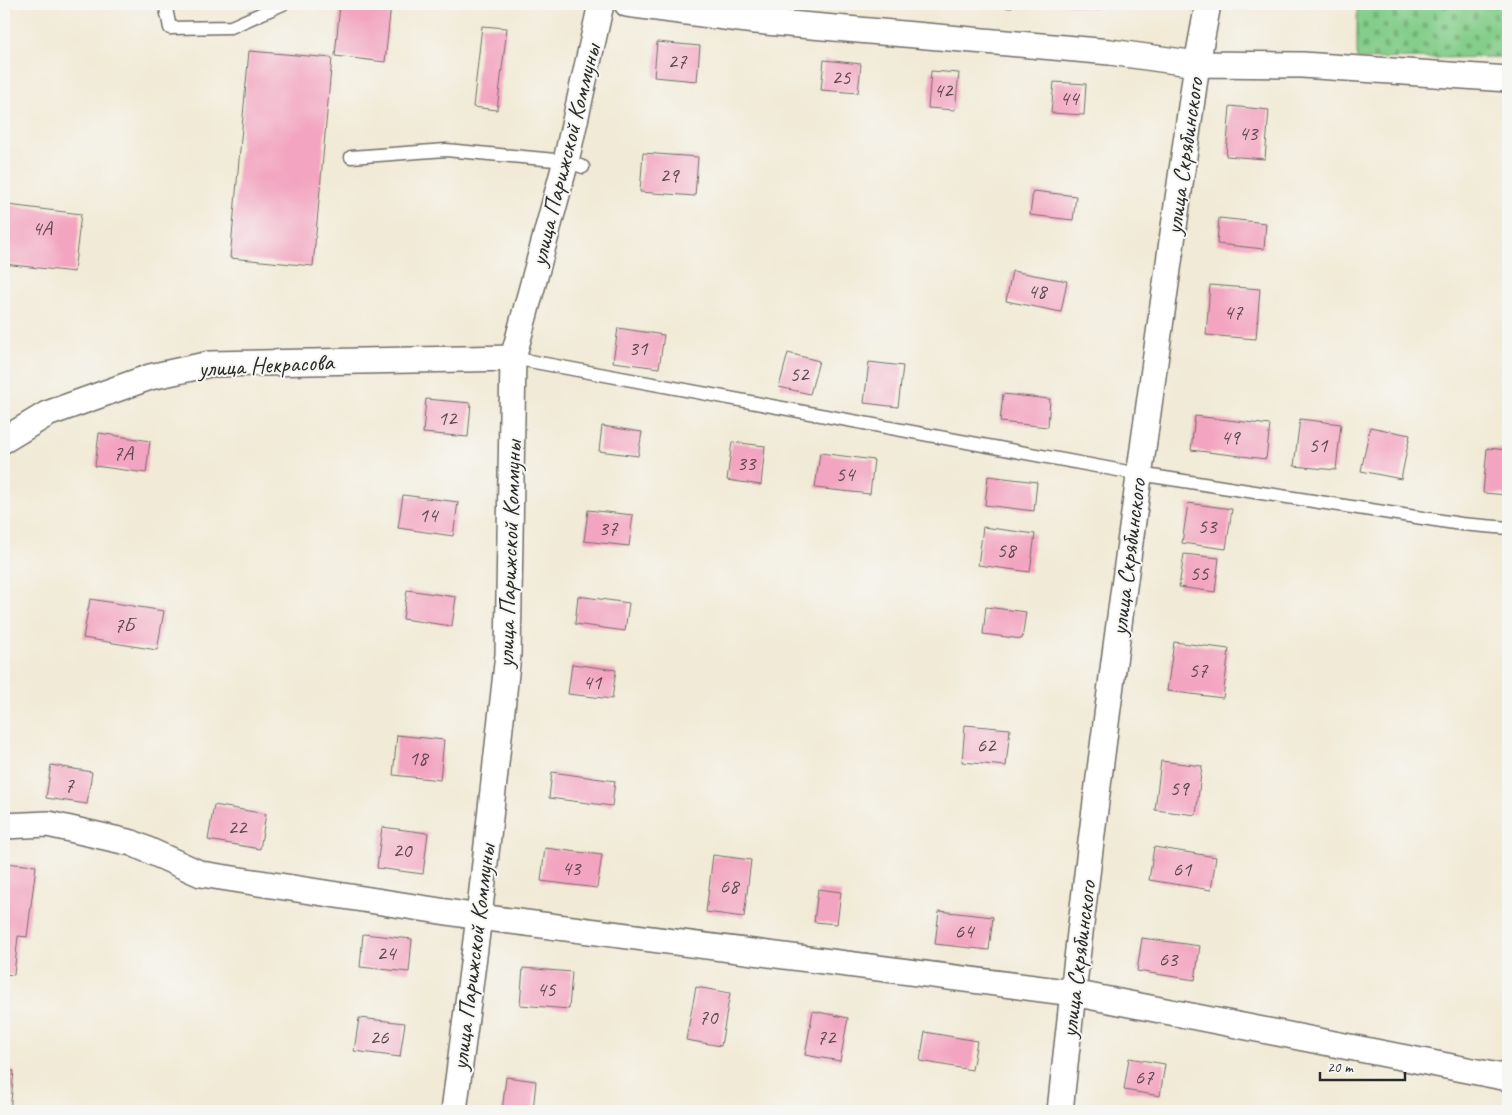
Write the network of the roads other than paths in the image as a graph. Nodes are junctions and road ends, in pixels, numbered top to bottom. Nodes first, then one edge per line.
1 (164, 4) edge
2 (283, 4) edge
3 (601, 4) edge
4 (627, 4) edge
5 (1208, 4) edge
6 (1197, 64) junction
7 (1508, 79) edge
8 (352, 157) dead end
9 (575, 164) junction
10 (513, 358) junction
11 (4, 440) edge
12 (1139, 474) junction
13 (1508, 528) edge
14 (4, 826) edge
15 (479, 917) junction
16 (1073, 993) junction
17 (1508, 1078) edge
18 (454, 1111) edge
19 (1060, 1111) edge

1 - 2 lane
3 - 9 street, улица Парижской Коммуны
4 - 6 street
5 - 6 street, улица Скрябинского
6 - 7 street
6 - 12 street, улица Скрябинского
8 - 9 lane
9 - 10 street, улица Парижской Коммуны
10 - 11 street, улица Некрасова
10 - 12 lane
10 - 15 street, улица Парижской Коммуны
12 - 13 lane
12 - 16 street, улица Скрябинского
14 - 15 street
15 - 16 street
15 - 18 street, улица Парижской Коммуны
16 - 17 street
16 - 19 street, улица Скрябинского

